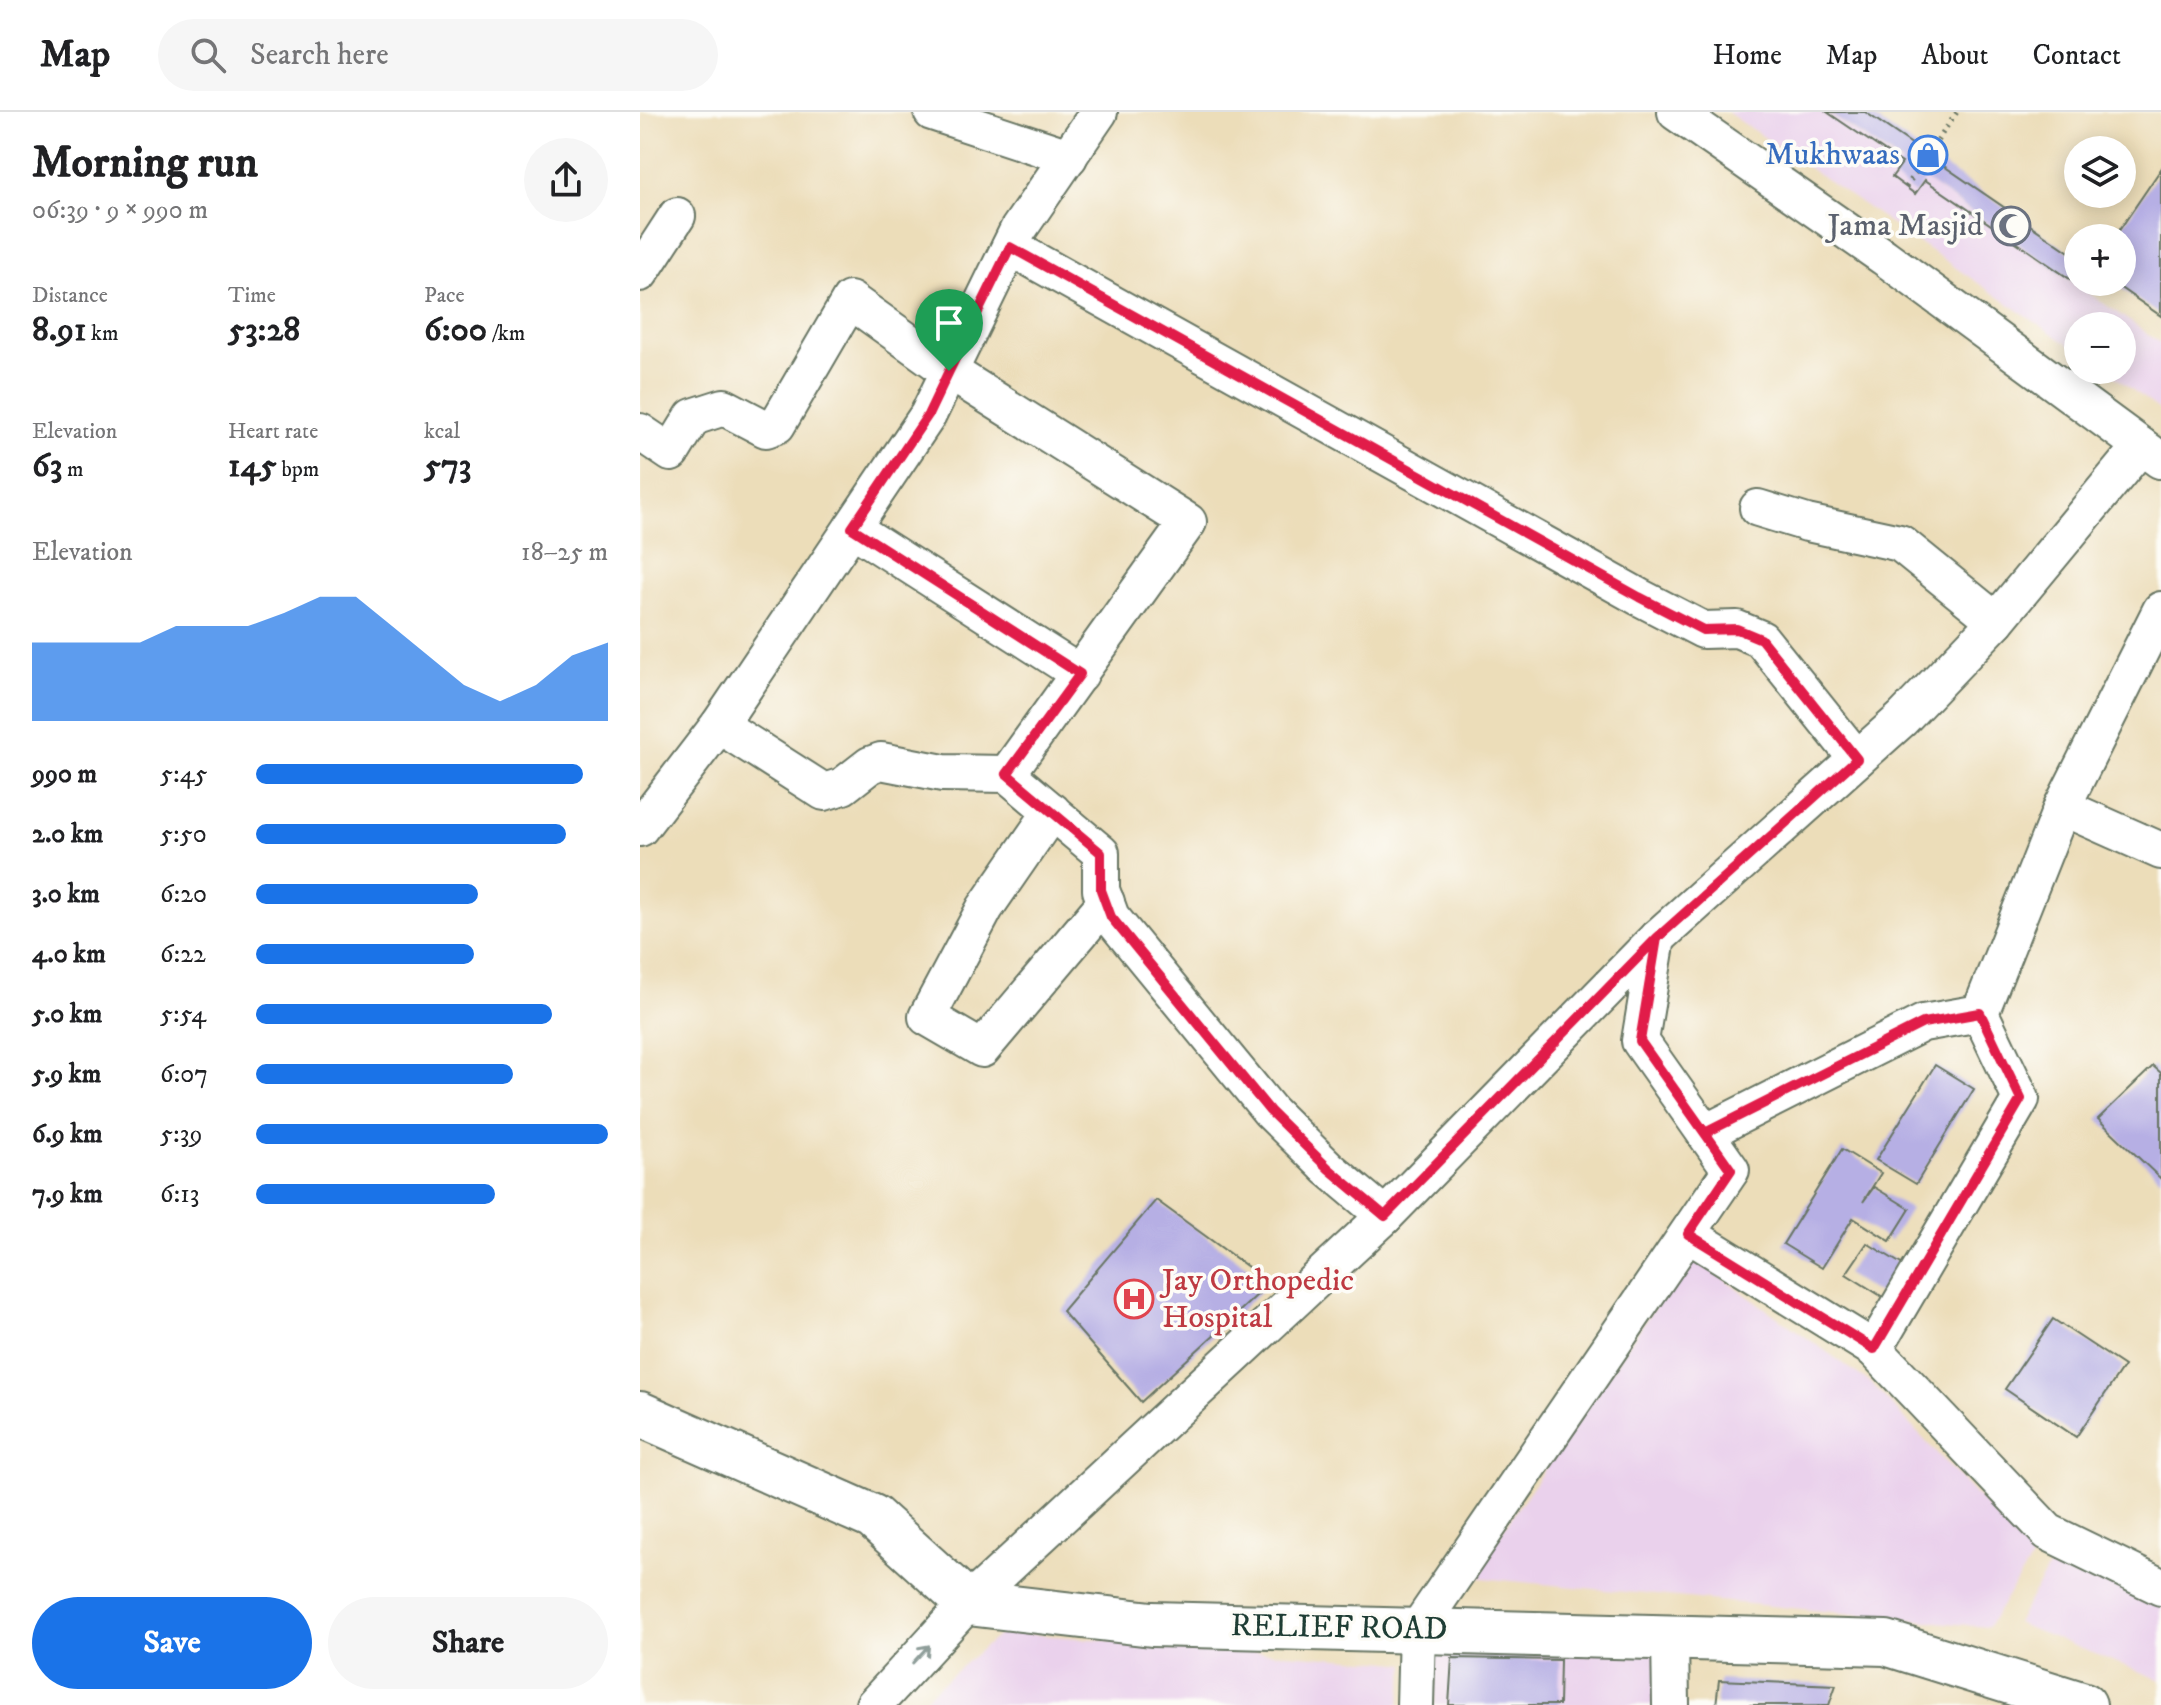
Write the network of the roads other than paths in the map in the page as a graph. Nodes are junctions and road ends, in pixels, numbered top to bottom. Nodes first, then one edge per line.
1 (932, 112) edge
2 (1099, 112) edge
3 (1676, 112) edge
4 (1069, 157) junction
5 (677, 216) dead end
6 (1010, 247) junction
7 (640, 273) edge
8 (949, 371) junction
9 (640, 432) edge
10 (2151, 453) edge
11 (1758, 508) dead end
12 (852, 528) junction
13 (2161, 610) edge
14 (1996, 621) junction
15 (1080, 674) junction
16 (719, 725) junction
17 (1857, 759) junction
18 (1007, 774) junction
19 (2062, 807) junction
20 (1052, 811) junction
21 (640, 828) edge
22 (2161, 851) edge
23 (1106, 902) junction
24 (1657, 938) junction
25 (1980, 1013) junction
26 (1705, 1133) junction
27 (1385, 1216) junction
28 (1688, 1234) junction
29 (1874, 1349) junction
30 (640, 1414) edge
31 (2161, 1587) edge
32 (968, 1603) junction
33 (1417, 1630) junction
34 (1670, 1637) junction
35 (874, 1705) edge
36 (1415, 1705) edge
37 (1671, 1705) edge
38 (2084, 1705) edge

1 - 4 street
2 - 4 street
3 - 10 street
4 - 6 street
5 - 7 street
6 - 8 street
6 - 17 street
8 - 9 street
8 - 12 street
8 - 15 street
10 - 14 street
11 - 14 street
12 - 15 street
12 - 16 street
13 - 19 street
14 - 17 street
15 - 18 street
16 - 18 street
16 - 21 street
17 - 24 street
18 - 20 street
19 - 22 street
19 - 25 street
20 - 23 street
20 - 23 street
23 - 27 street
24 - 26 street
24 - 27 street
25 - 26 street
25 - 29 street
26 - 28 street
27 - 32 street
28 - 29 street
28 - 33 street
29 - 31 street
30 - 32 main road
32 - 33 main road, RELIEF ROAD
35 -> 32 street
33 - 34 main road, RELIEF ROAD
33 - 36 street
34 - 37 street
34 - 38 main road, RELIEF ROAD

